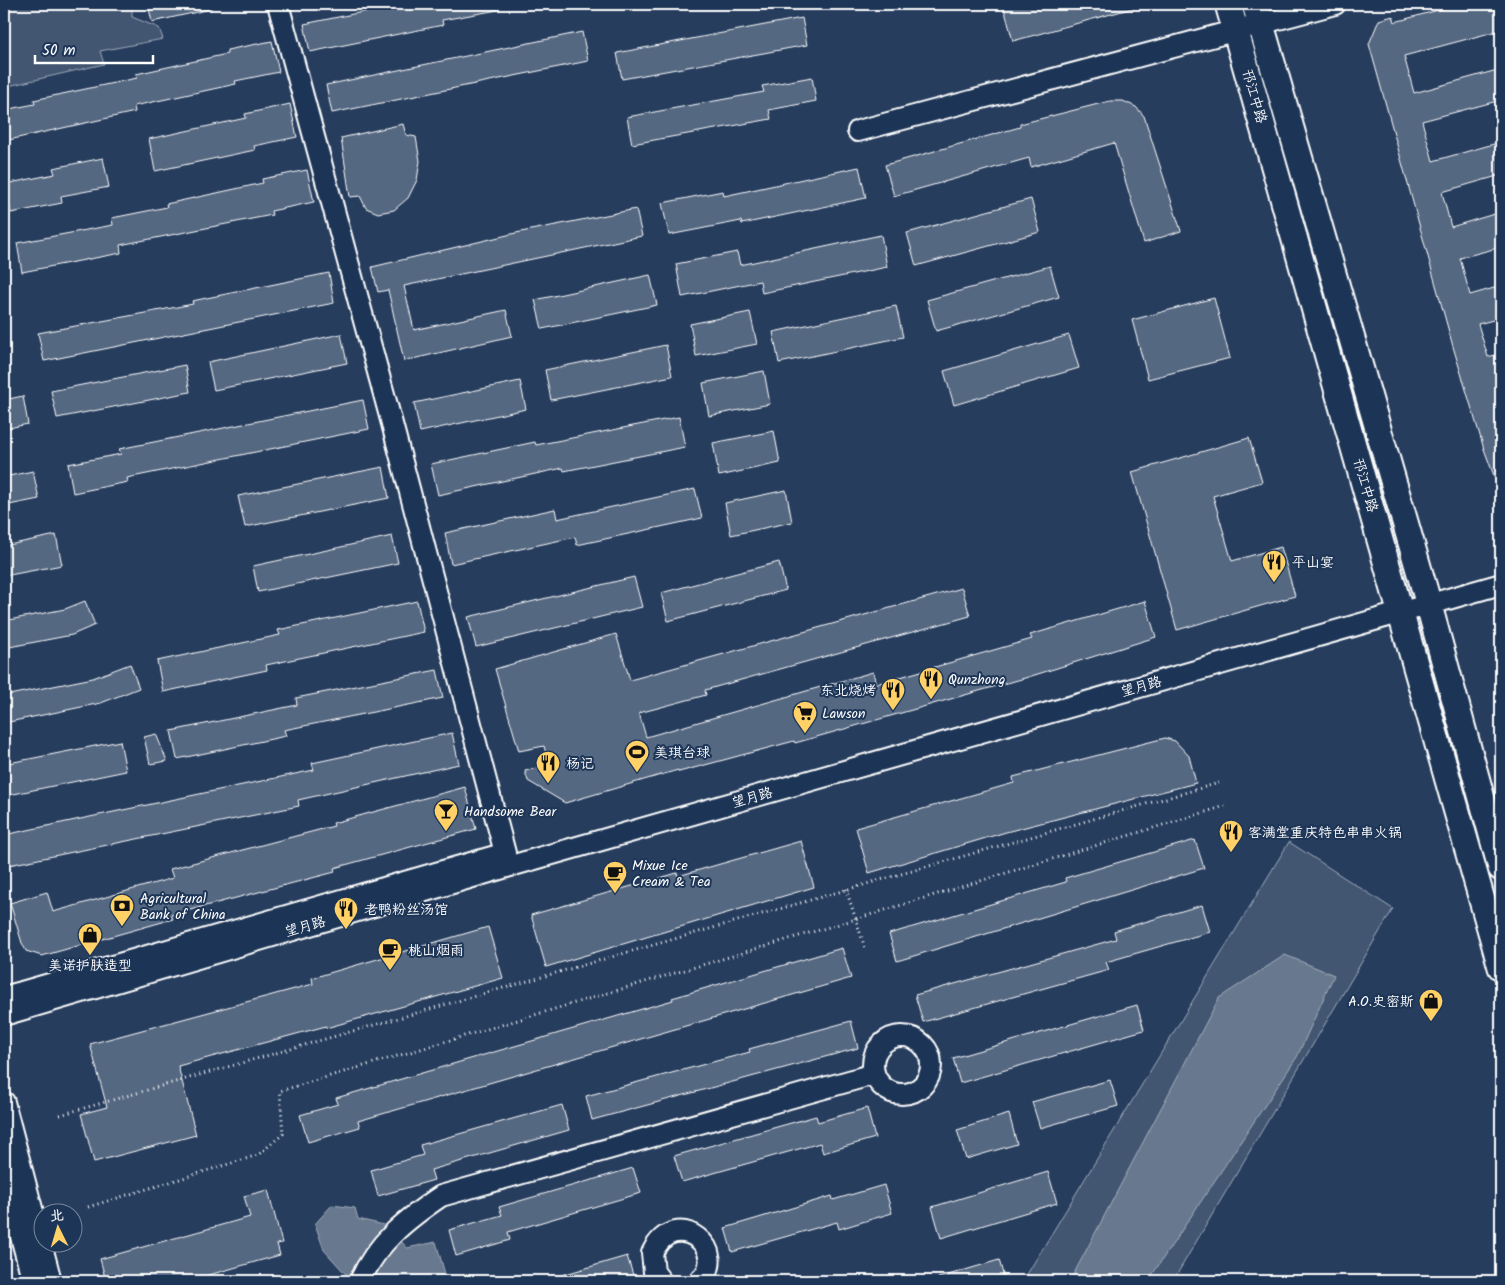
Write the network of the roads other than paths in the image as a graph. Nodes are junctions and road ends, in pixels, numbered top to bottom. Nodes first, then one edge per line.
1 (278, 4) edge
2 (1228, 4) edge
3 (1335, 4) edge
4 (1258, 14) edge
5 (1236, 31) junction
6 (858, 131) dead end
7 (1501, 570) edge
8 (1501, 584) edge
9 (1427, 598) junction
10 (1400, 605) junction
11 (505, 853) junction
12 (1501, 868) edge
13 (1501, 967) edge
14 (4, 997) edge
15 (4, 1015) edge
16 (874, 1074) dead end
17 (4, 1102) edge
18 (4, 1174) edge
19 (33, 1281) edge
20 (51, 1281) edge
21 (360, 1281) edge
22 (661, 1281) edge
23 (699, 1281) edge

1 - 11 street
2 - 5 main road, 邗江中路
3 - 4 street
4 - 5 street
4 - 9 main road, 邗江中路
5 - 6 street
5 - 10 main road, 邗江中路
7 - 9 street, 望月路
8 - 9 street, 望月路
9 - 10 street, 望月路
9 - 12 main road, 邗江中路
10 - 11 street, 望月路
10 - 13 main road, 邗江中路
10 - 15 street, 望月路
11 - 14 street, 望月路
16 - 21 street
17 - 20 street
18 - 19 street
22 - 23 street

